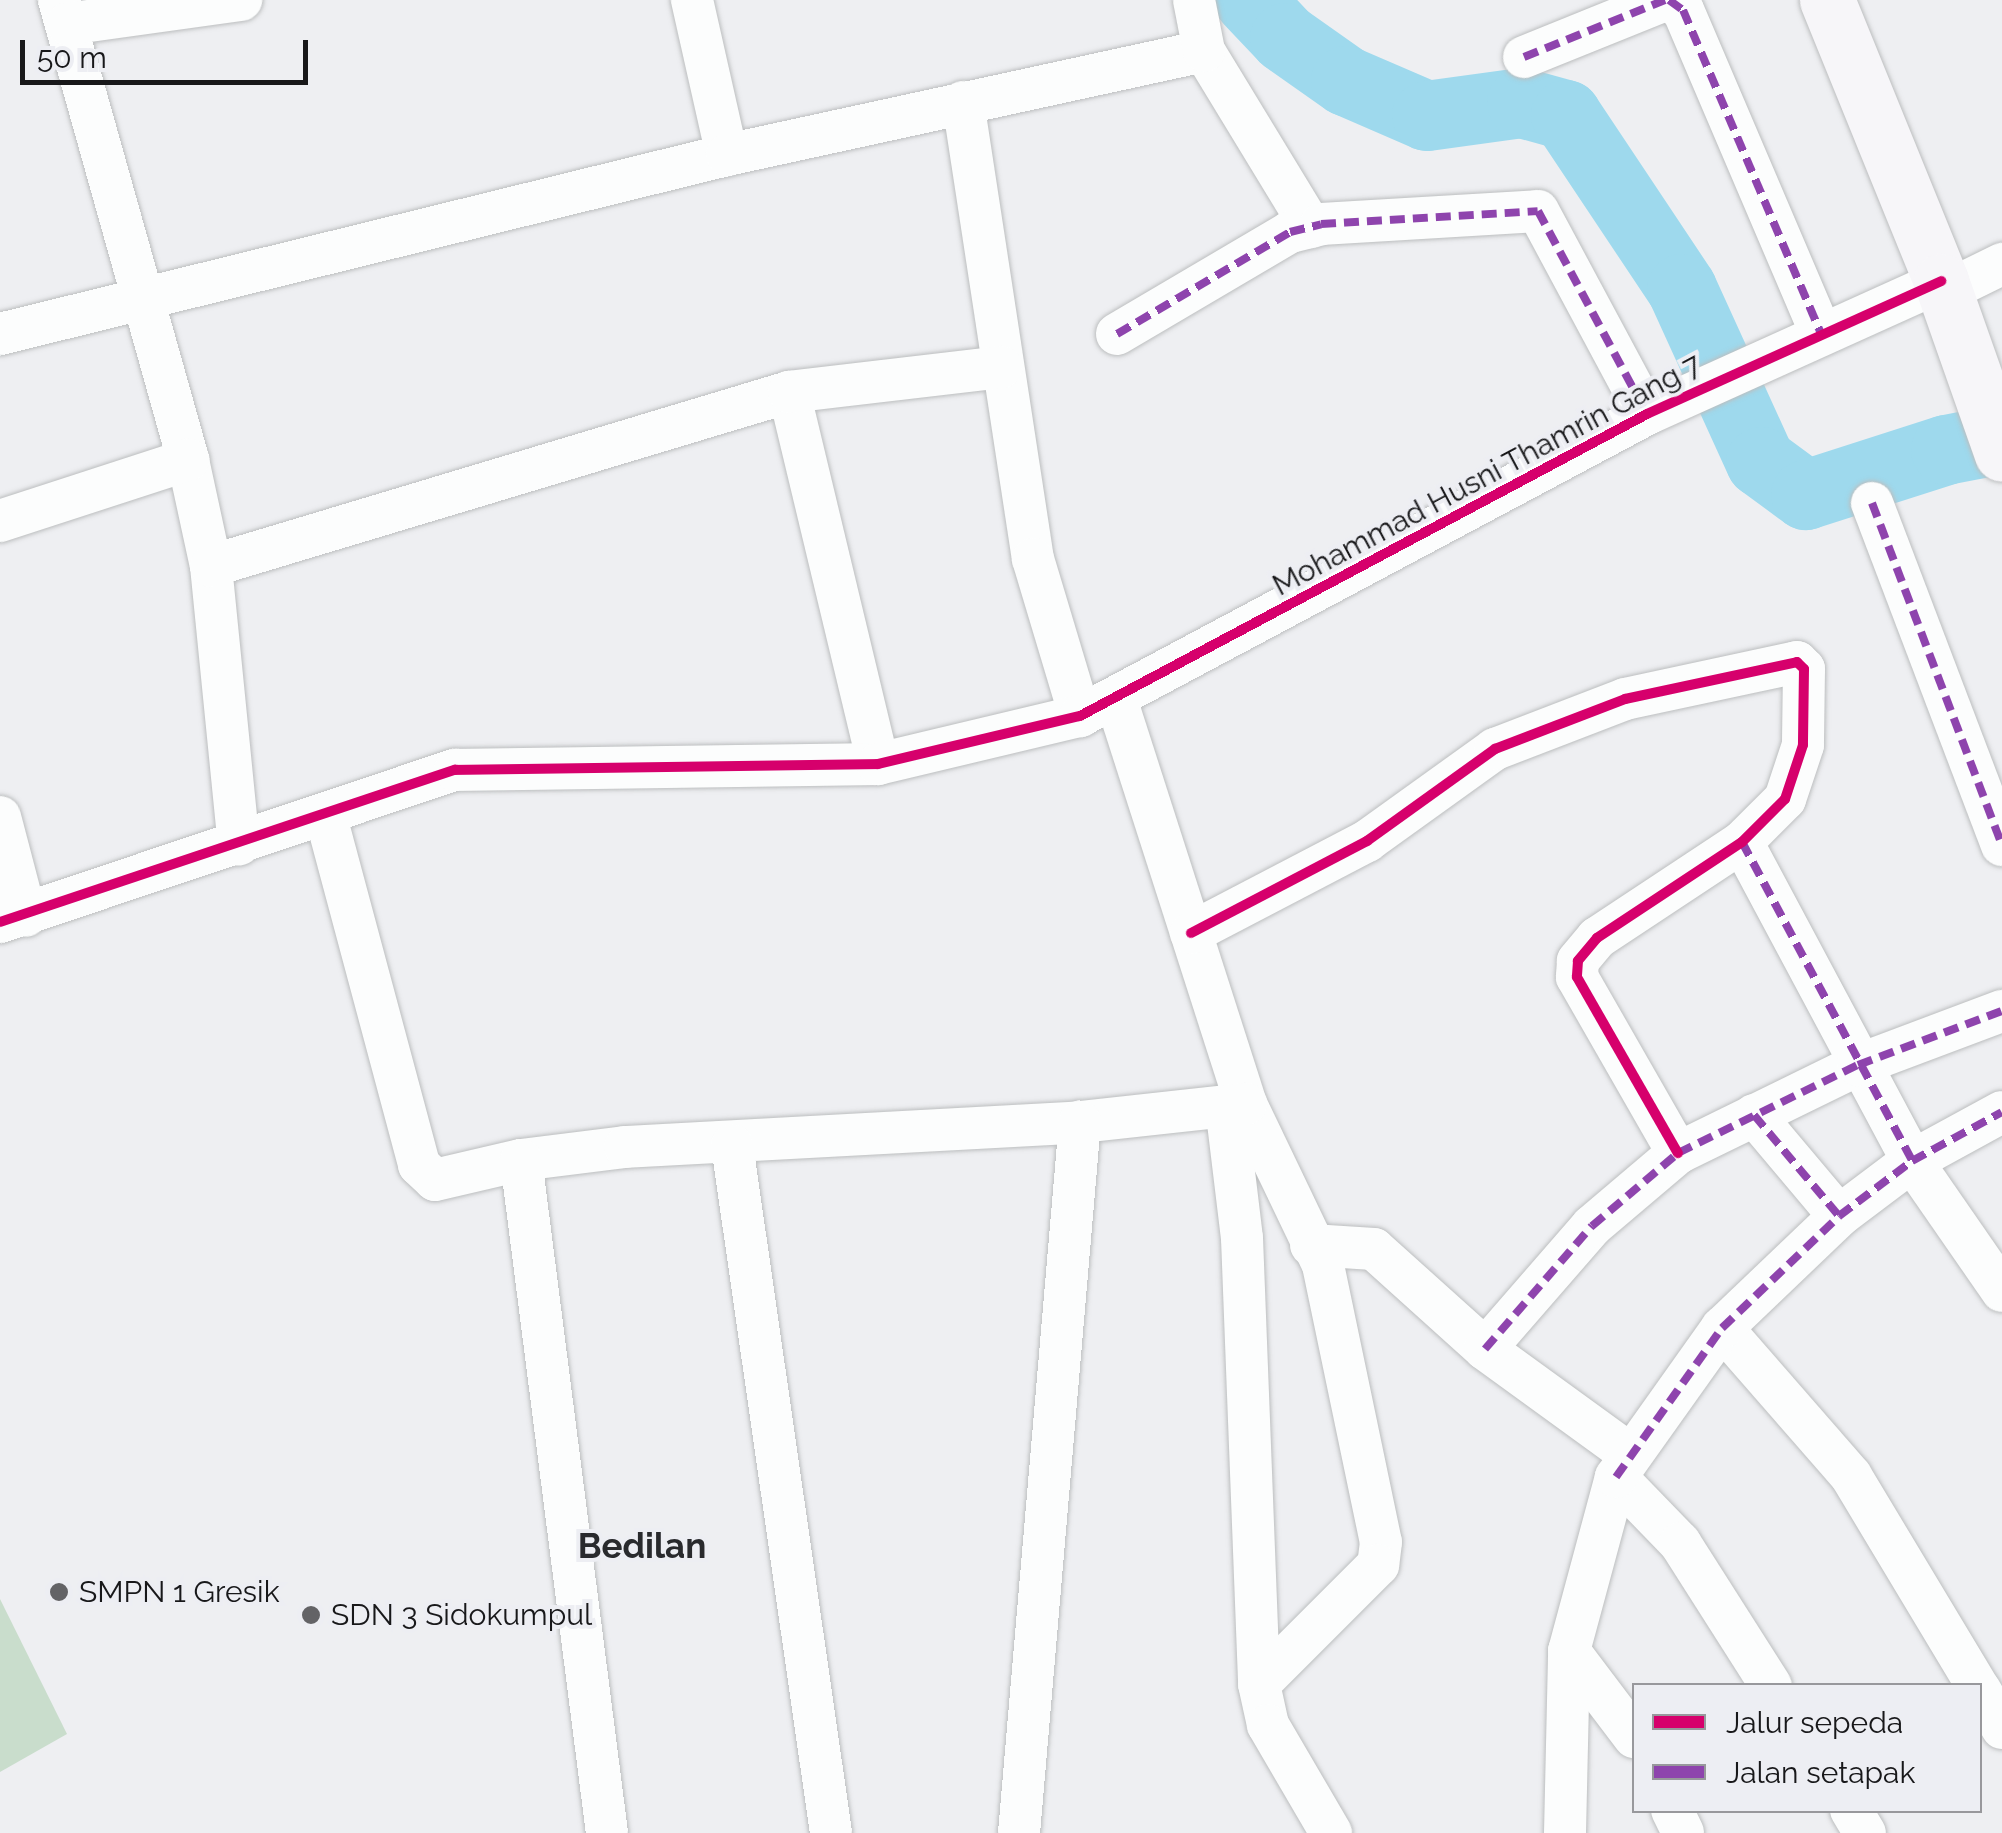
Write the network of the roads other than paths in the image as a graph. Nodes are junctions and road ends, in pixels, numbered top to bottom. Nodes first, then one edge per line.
1 (242, 0) edge
2 (692, 0) edge
3 (1194, 0) edge
4 (1667, 0) edge
5 (1827, 0) edge
6 (63, 12) edge
7 (1204, 51) junction
8 (1524, 57) dead end
9 (963, 102) junction
10 (727, 154) junction
11 (1312, 226) junction
12 (2002, 264) edge
13 (1943, 286) junction
14 (143, 299) junction
15 (1821, 332) junction
16 (0, 334) edge
17 (1116, 334) dead end
18 (1002, 367) junction
19 (789, 392) junction
20 (1647, 414) junction
21 (1994, 434) edge
22 (188, 460) junction
23 (1872, 503) dead end
24 (0, 521) edge
25 (211, 566) junction
26 (1098, 707) junction
27 (878, 764) junction
28 (0, 817) edge
29 (326, 817) junction
30 (1742, 842) junction
31 (2001, 842) edge
32 (239, 845) junction
33 (13, 919) edge
34 (1191, 933) junction
35 (2002, 1011) edge
36 (1858, 1066) junction
37 (1236, 1105) junction
38 (2002, 1112) edge
39 (1754, 1115) junction
40 (1080, 1122) junction
41 (732, 1145) junction
42 (1678, 1154) junction
43 (521, 1160) junction
44 (1912, 1161) junction
45 (1839, 1216) junction
46 (1311, 1245) junction
47 (2002, 1291) edge
48 (1722, 1328) junction
49 (1485, 1349) junction
50 (1623, 1466) junction
51 (1569, 1650) junction
52 (1769, 1683) edge
53 (1975, 1683) edge
54 (1259, 1684) junction
55 (1982, 1695) edge
56 (2002, 1728) edge
57 (1632, 1734) edge
58 (607, 1833) edge
59 (831, 1833) edge
60 (1019, 1833) edge
61 (1331, 1833) edge
62 (1566, 1833) edge

1 - 6 street
2 - 10 street
3 - 7 street
4 - 8 street
4 - 15 street
5 - 13 main road
6 - 14 street
7 - 9 street
7 - 11 street
9 - 10 street
9 - 18 street
10 - 14 street
11 - 17 street
11 - 20 street
12 - 13 street, Mohammad Husni Thamrin Gang 7
13 - 15 street, Mohammad Husni Thamrin Gang 7
13 - 21 main road
14 - 16 street
14 - 22 street
15 - 20 street, Mohammad Husni Thamrin Gang 7
18 - 19 street
18 - 26 street
19 - 25 street
19 - 27 street
20 - 26 street, Mohammad Husni Thamrin Gang 7
22 - 24 street
22 - 25 street
23 - 31 street
25 - 32 street
26 - 27 street, Mohammad Husni Thamrin Gang 7
26 - 34 street
27 - 29 street, Mohammad Husni Thamrin Gang 7
28 - 33 street
29 - 32 street, Mohammad Husni Thamrin Gang 7
29 - 43 street
30 - 34 street
30 - 36 street
30 - 42 street
32 - 33 street, Mohammad Husni Thamrin Gang 7
34 - 37 street
35 - 36 street
36 - 39 street
36 - 44 street
37 - 40 street
37 - 46 street
37 - 54 street
38 - 44 street
39 - 42 street
39 - 45 street
40 - 41 street
40 - 60 street
41 - 43 street
41 - 59 street
42 - 49 street
43 - 58 street
44 - 45 street
44 - 47 street
45 - 48 street
46 - 49 street
46 - 54 street
48 - 50 street
48 - 53 street
49 - 50 street
50 - 51 street
50 - 52 street
51 - 57 street
51 - 62 street
54 - 61 street
55 - 56 street

